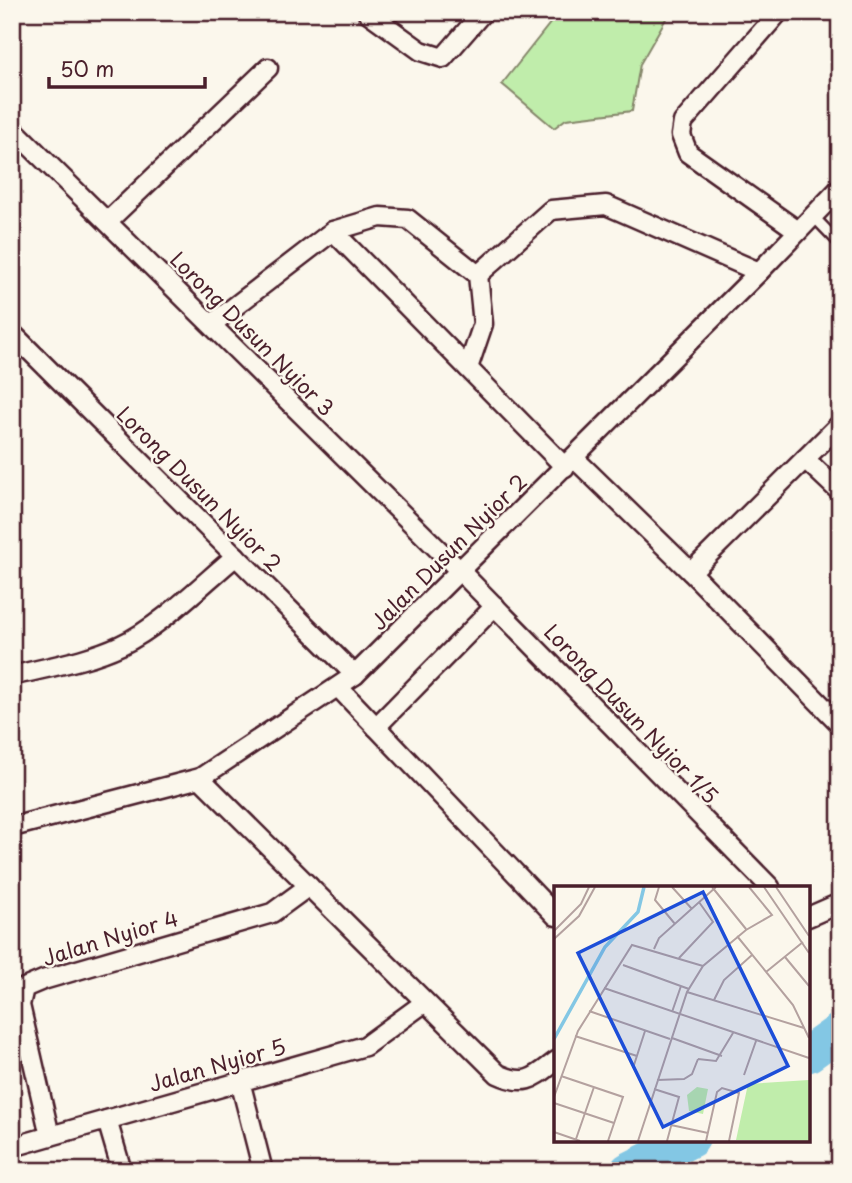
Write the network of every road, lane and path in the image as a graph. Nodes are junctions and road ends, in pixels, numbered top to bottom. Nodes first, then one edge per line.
1 (367, 12) edge
2 (483, 12) edge
3 (779, 12) edge
4 (268, 68) dead end
5 (12, 128) edge
6 (840, 188) edge
7 (813, 216) junction
8 (108, 221) junction
9 (333, 231) junction
10 (798, 231) junction
11 (840, 244) edge
12 (759, 272) junction
13 (478, 275) junction
14 (212, 324) junction
15 (12, 333) edge
16 (468, 368) junction
17 (840, 424) edge
18 (805, 458) junction
19 (570, 463) junction
20 (840, 492) edge
21 (236, 556) junction
22 (461, 572) junction
23 (691, 572) junction
24 (495, 606) junction
25 (355, 675) junction
26 (12, 676) edge
27 (338, 687) junction
28 (840, 724) edge
29 (376, 727) junction
30 (200, 778) junction
31 (12, 827) edge
32 (309, 886) junction
33 (769, 886) edge
34 (840, 903) edge
35 (554, 914) edge
36 (810, 916) edge
37 (424, 1003) junction
38 (554, 1063) edge
39 (240, 1082) junction
40 (107, 1120) junction
41 (50, 1136) junction
42 (12, 1147) edge
43 (122, 1171) edge
44 (263, 1171) edge

1 - 2 street
3 - 10 street
4 - 8 street
5 - 8 street, Lorong Dusun Nyior 3
6 - 7 street, Jalan Dusun Nyior 2
7 - 10 street, Jalan Dusun Nyior 2
7 - 11 lane
8 - 14 street, Lorong Dusun Nyior 3
9 - 13 street
9 - 14 street
9 - 16 street
10 - 12 street, Jalan Dusun Nyior 2
12 - 13 street
12 - 19 street, Jalan Dusun Nyior 2
13 - 16 street
14 - 22 street, Lorong Dusun Nyior 3
15 - 21 street, Lorong Dusun Nyior 2
16 - 19 street
17 - 18 street
18 - 20 street
18 - 23 street
19 - 22 street, Jalan Dusun Nyior 2
19 - 23 street
21 - 25 street, Lorong Dusun Nyior 2
21 - 26 street
22 - 24 street, Lorong Dusun Nyior 1/5
22 - 25 street, Jalan Dusun Nyior 2
23 - 28 street
24 - 29 street
24 - 33 street, Lorong Dusun Nyior 1/5
25 - 27 street, Jalan Dusun Nyior 2
27 - 29 street
27 - 30 street, Jalan Dusun Nyior 2
29 - 35 street
30 - 31 street, Jalan Dusun Nyior 2
30 - 32 street
32 - 37 street
32 - 41 street, Jalan Nyior 4
34 - 36 street
37 - 38 street
37 - 39 street, Jalan Nyior 5
39 - 40 street, Jalan Nyior 5
39 - 44 street
40 - 41 street, Jalan Nyior 5
40 - 43 street
41 - 42 street, Jalan Nyior 5

